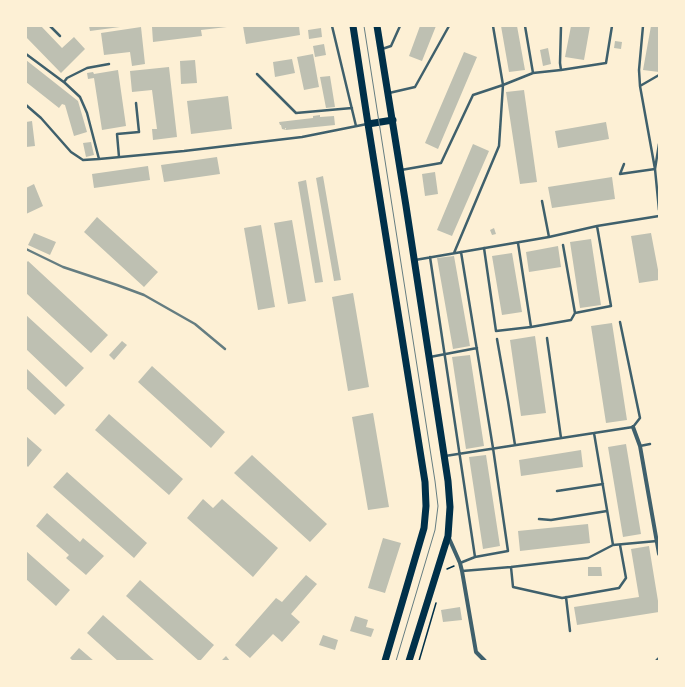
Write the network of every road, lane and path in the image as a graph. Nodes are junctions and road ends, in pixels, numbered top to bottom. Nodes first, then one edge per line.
1 (50, 26) edge
2 (332, 26) edge
3 (353, 26) edge
4 (377, 26) edge
5 (400, 26) edge
6 (449, 26) edge
7 (493, 26) edge
8 (525, 26) edge
9 (561, 26) edge
10 (612, 26) edge
11 (643, 26) edge
12 (60, 36) dead end
13 (381, 50) junction
14 (26, 54) edge
15 (109, 64) dead end
16 (561, 70) junction
17 (533, 73) junction
18 (257, 74) dead end
19 (659, 75) edge
20 (64, 82) junction
21 (502, 85) junction
22 (640, 86) junction
23 (389, 93) junction
24 (136, 103) dead end
25 (26, 105) edge
26 (352, 108) junction
27 (393, 120) junction
28 (368, 124) junction
29 (356, 126) junction
30 (659, 144) edge
31 (119, 157) junction
32 (99, 159) junction
33 (624, 164) dead end
34 (655, 169) junction
35 (400, 170) junction
36 (542, 201) dead end
37 (659, 210) edge
38 (659, 216) edge
39 (597, 226) junction
40 (549, 237) junction
41 (518, 242) junction
42 (563, 245) dead end
43 (484, 248) junction
44 (461, 252) junction
45 (454, 253) junction
46 (430, 257) junction
47 (414, 260) junction
48 (575, 312) junction
49 (620, 322) dead end
50 (531, 327) junction
51 (547, 338) dead end
52 (497, 339) dead end
53 (477, 348) junction
54 (444, 354) junction
55 (429, 358) junction
56 (633, 427) junction
57 (594, 433) junction
58 (561, 438) junction
59 (650, 444) dead end
60 (515, 445) junction
61 (640, 446) junction
62 (493, 448) junction
63 (459, 454) junction
64 (444, 456) junction
65 (602, 484) junction
66 (557, 491) dead end
67 (607, 511) junction
68 (540, 519) dead end
69 (448, 536) junction
70 (657, 540) junction
71 (620, 544) junction
72 (613, 545) junction
73 (659, 554) edge
74 (475, 557) junction
75 (460, 563) junction
76 (511, 567) junction
77 (447, 569) dead end
78 (462, 571) junction
79 (566, 597) junction
80 (438, 598) dead end
81 (570, 630) dead end
82 (659, 659) edge
83 (385, 661) edge
84 (409, 661) edge
85 (419, 661) edge
86 (485, 661) edge
87 (657, 661) edge

1 - 12 lane
2 - 26 lane
3 - 28 main road
4 - 13 main road
5 - 13 lane
6 - 23 lane
7 - 21 lane
8 - 17 lane
9 - 16 lane
10 - 16 lane
11 - 22 lane
13 - 23 main road
14 - 20 lane
15 - 20 lane
16 - 17 lane
17 - 21 lane
18 - 26 lane
19 - 22 lane
20 - 32 lane
21 - 35 lane
21 - 45 lane
22 - 34 lane
23 - 27 main road
24 - 31 lane
25 - 32 lane
26 - 29 lane
27 - 28 main road
27 - 35 main road
28 - 29 lane
28 - 83 main road
29 - 31 lane
30 - 34 lane
31 - 32 lane
33 - 34 lane
34 - 37 lane
35 - 47 main road
36 - 40 lane
38 - 39 lane
39 - 40 lane
39 - 48 lane
40 - 41 lane
41 - 43 lane
41 - 50 lane
42 - 48 lane
43 - 44 lane
43 - 50 lane
44 - 45 lane
44 - 53 lane
45 - 46 lane
46 - 47 lane
46 - 54 lane
47 - 55 main road
48 - 50 lane
49 - 56 lane
51 - 58 lane
52 - 60 lane
53 - 54 lane
53 - 62 lane
54 - 55 lane
54 - 63 lane
55 - 64 main road
56 - 57 lane
56 - 61 street
57 - 58 lane
57 - 65 lane
58 - 60 lane
59 - 61 lane
60 - 62 lane
61 - 70 street
62 - 63 lane
62 - 74 lane
63 - 64 lane
63 - 74 lane
64 - 69 main road
65 - 66 lane
65 - 67 lane
67 - 68 lane
67 - 72 lane
69 - 75 street
69 - 84 main road
70 - 71 lane
70 - 73 street
71 - 72 lane
71 - 79 lane
72 - 76 lane
74 - 75 lane
75 - 77 path
75 - 78 street
76 - 78 lane
76 - 79 lane
78 - 86 street
79 - 81 lane
80 - 85 path
82 - 87 street

